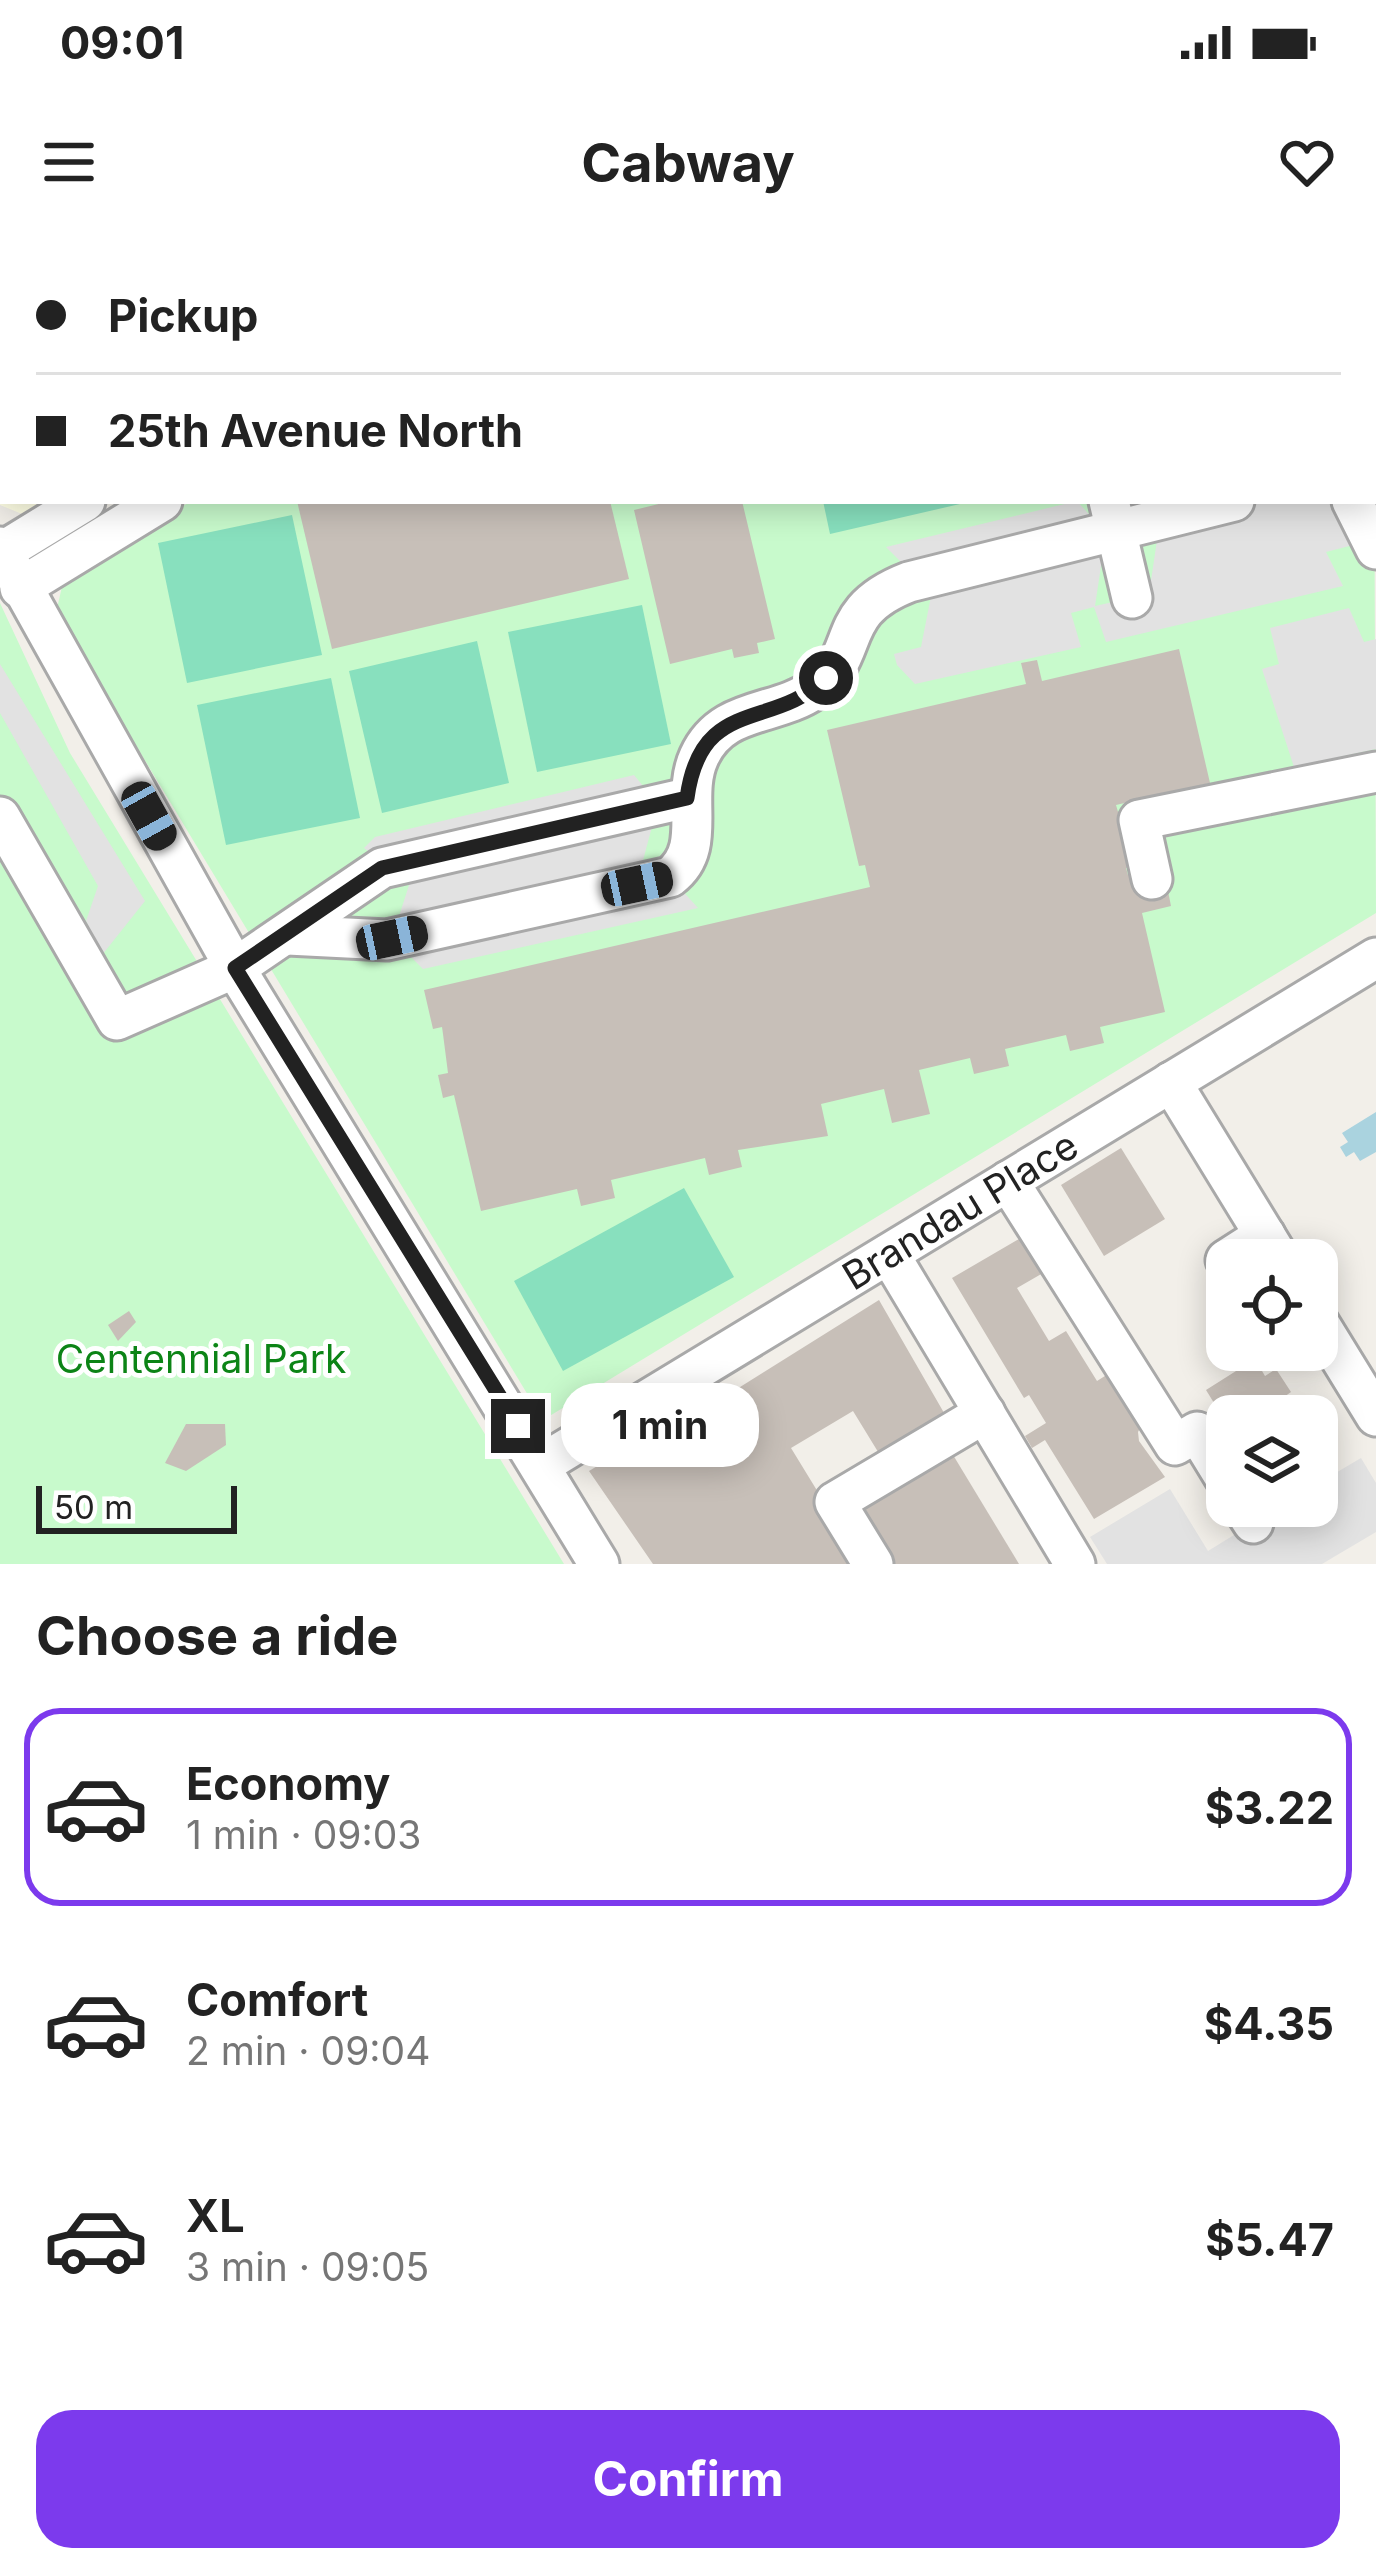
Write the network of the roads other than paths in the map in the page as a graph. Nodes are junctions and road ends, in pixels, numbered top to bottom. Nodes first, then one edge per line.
1 (81, 504) edge
2 (157, 504) edge
3 (1210, 504) edge
4 (1354, 504) edge
5 (1113, 516) edge
6 (1376, 549) edge
7 (1, 551) edge
8 (20, 588) junction
9 (1132, 598) dead end
10 (1376, 772) edge
11 (687, 798) junction
12 (0, 817) edge
13 (1152, 879) dead end
14 (288, 935) junction
15 (1376, 958) edge
16 (235, 968) junction
17 (1171, 1082) junction
18 (1008, 1181) junction
19 (1267, 1239) edge
20 (889, 1254) junction
21 (1338, 1354) edge
22 (985, 1413) junction
23 (1376, 1416) edge
24 (1206, 1447) edge
25 (542, 1464) junction
26 (598, 1564) edge
27 (872, 1564) edge
28 (1075, 1564) edge

1 - 7 street
2 - 8 street
3 - 5 street
4 - 6 street
5 - 9 street
5 - 11 street
7 - 8 street
8 - 16 street
10 - 13 street
11 - 14 street
11 - 14 street
12 - 16 street
14 - 16 street
15 - 17 street, Brandau Place
16 - 25 street
17 - 18 street, Brandau Place
17 - 19 street
18 - 20 street, Brandau Place
18 - 24 street
20 - 22 street
20 - 25 street, Brandau Place
21 - 23 street
22 - 27 street
22 - 28 street
25 - 26 street

